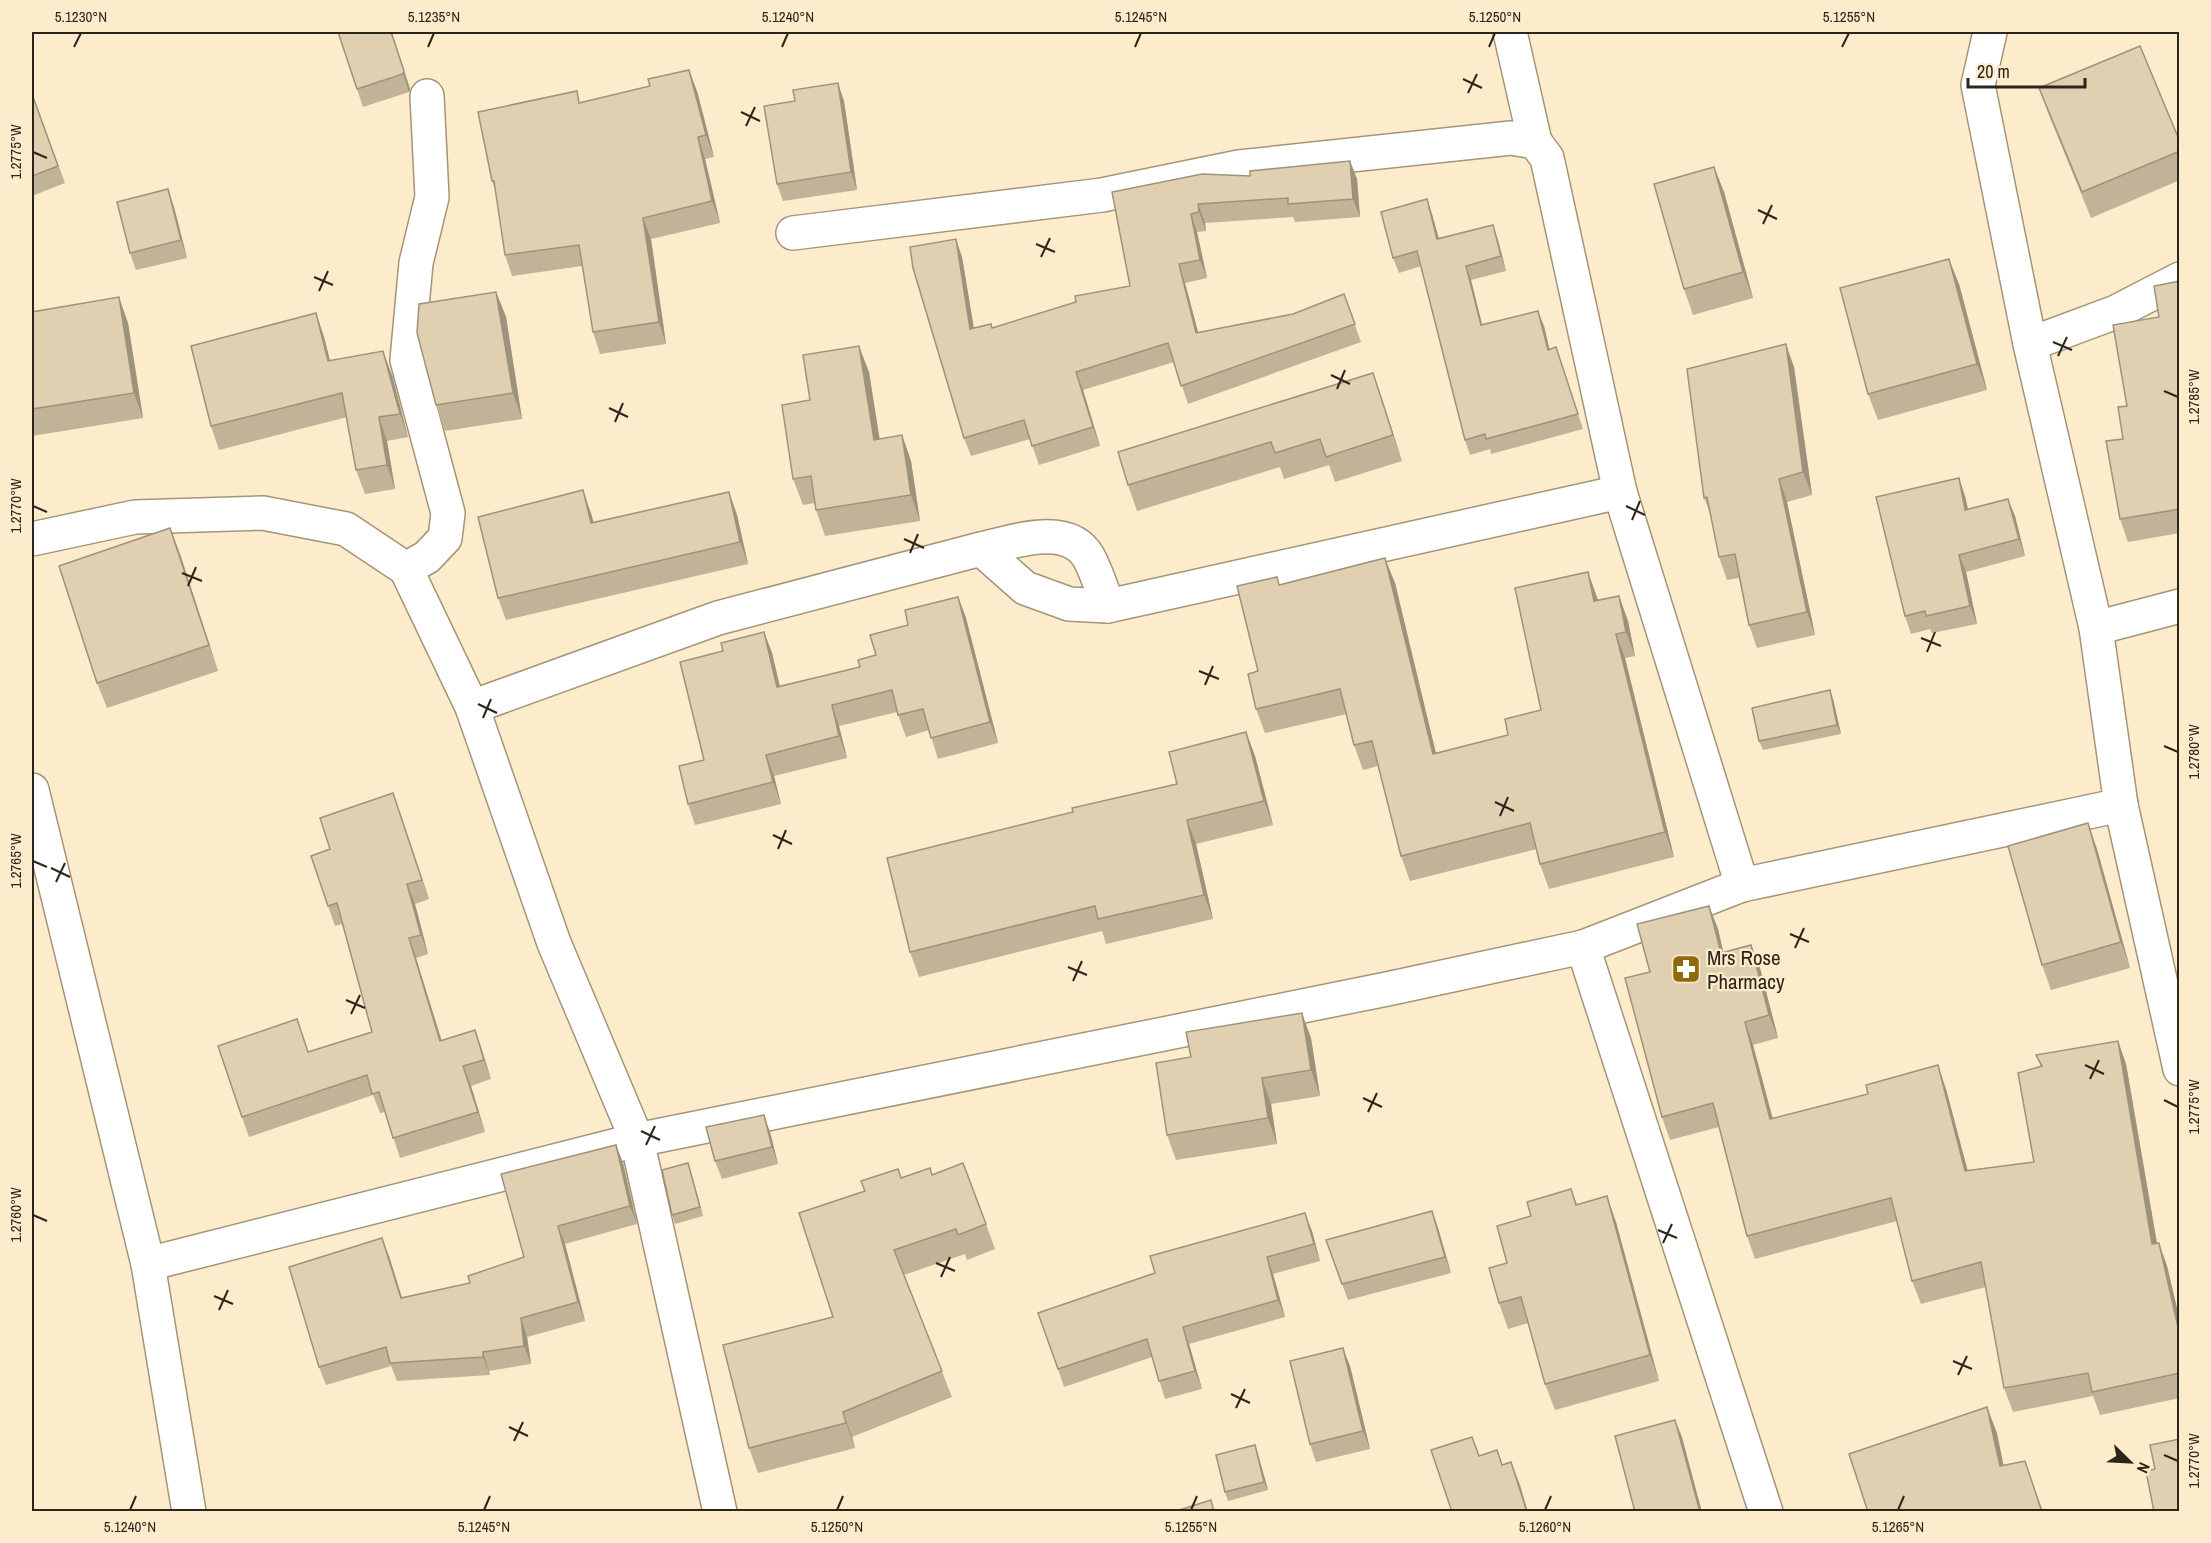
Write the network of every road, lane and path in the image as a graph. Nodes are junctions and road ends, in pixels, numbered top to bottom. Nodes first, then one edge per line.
1 (1510, 32) edge
2 (1990, 32) edge
3 (427, 96) dead end
4 (1535, 142) junction
5 (793, 232) dead end
6 (2180, 279) edge
7 (2030, 344) junction
8 (1620, 492) junction
9 (32, 539) edge
10 (981, 549) junction
11 (406, 569) junction
12 (1108, 606) junction
13 (2180, 606) edge
14 (2096, 628) junction
15 (472, 707) junction
16 (32, 790) edge
17 (2121, 806) junction
18 (1742, 885) junction
19 (1583, 947) junction
20 (2180, 1069) edge
21 (637, 1140) junction
22 (148, 1264) junction
23 (189, 1512) edge
24 (720, 1512) edge
25 (1766, 1512) edge

1 - 4 street
2 - 7 street
3 - 11 street
4 - 5 street
4 - 8 street
6 - 7 street
7 - 14 street
8 - 12 street
8 - 18 street
9 - 11 street
10 - 12 street
10 - 12 street
10 - 15 street
11 - 15 street
13 - 14 street
14 - 17 street
15 - 21 street
16 - 22 street
17 - 18 street
17 - 20 street
18 - 19 street
19 - 21 street
19 - 25 street
21 - 22 street
21 - 24 street
22 - 23 street

